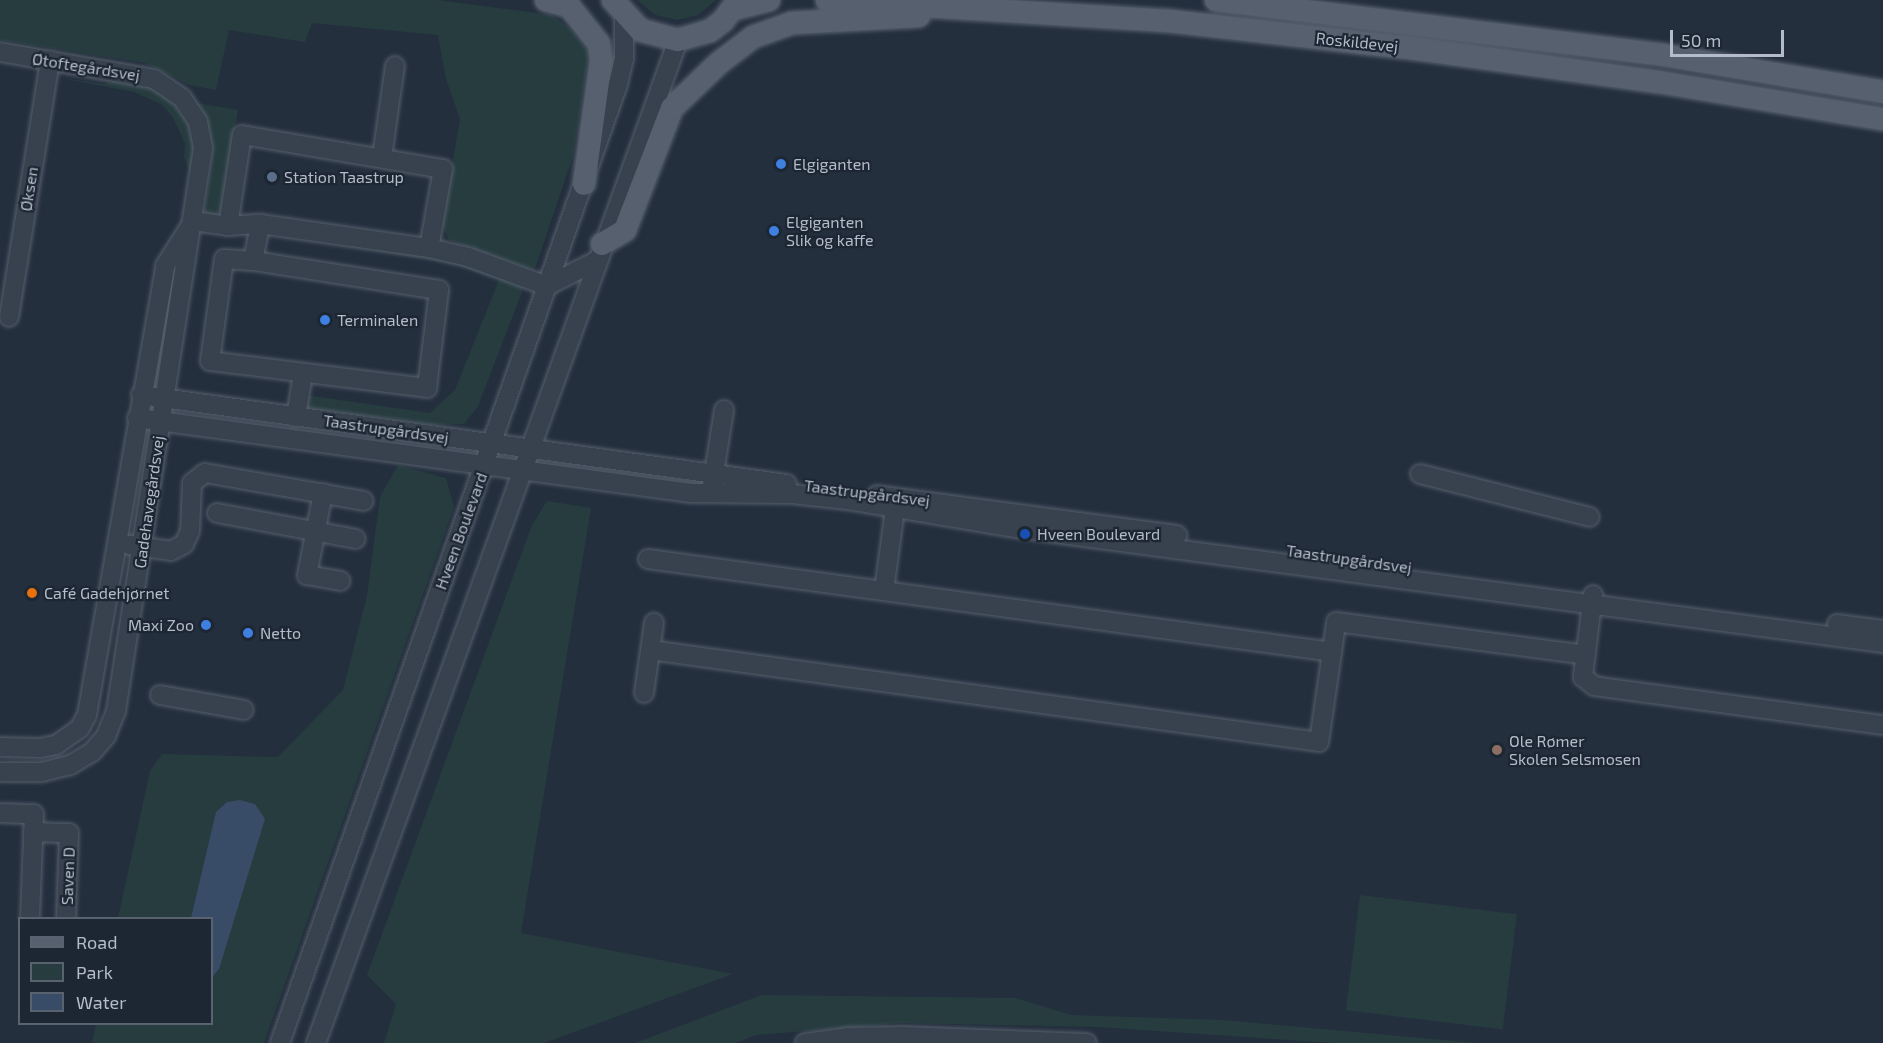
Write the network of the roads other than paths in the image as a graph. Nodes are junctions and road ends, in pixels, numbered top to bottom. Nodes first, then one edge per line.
1 (546, 0) edge
2 (769, 0) edge
3 (827, 0) edge
4 (1216, 0) edge
5 (736, 4) edge
6 (940, 7) junction
7 (619, 8) edge
8 (678, 40) junction
9 (0, 52) edge
10 (50, 60) junction
11 (395, 66) dead end
12 (1883, 92) edge
13 (1883, 119) edge
14 (382, 157) junction
15 (584, 184) junction
16 (193, 221) junction
17 (260, 224) junction
18 (228, 226) junction
19 (429, 248) junction
20 (599, 253) junction
21 (253, 261) junction
22 (547, 286) junction
23 (9, 317) dead end
24 (303, 374) junction
25 (141, 395) junction
26 (164, 399) junction
27 (724, 410) dead end
28 (296, 417) junction
29 (137, 418) junction
30 (160, 422) junction
31 (491, 443) junction
32 (530, 449) junction
33 (484, 465) junction
34 (522, 471) junction
35 (714, 474) junction
36 (1420, 474) dead end
37 (323, 493) junction
38 (711, 494) junction
39 (364, 501) dead end
40 (895, 509) junction
41 (217, 513) dead end
42 (1590, 517) dead end
43 (315, 532) junction
44 (356, 539) dead end
45 (116, 543) junction
46 (142, 547) junction
47 (648, 559) dead end
48 (340, 581) dead end
49 (885, 591) junction
50 (1593, 599) junction
51 (654, 623) dead end
52 (1883, 630) edge
53 (1883, 643) edge
54 (650, 650) junction
55 (1332, 652) junction
56 (1586, 655) junction
57 (644, 693) dead end
58 (160, 695) dead end
59 (244, 710) dead end
60 (1883, 725) edge
61 (0, 747) edge
62 (0, 772) edge
63 (0, 813) edge
64 (33, 832) junction
65 (30, 917) edge
66 (66, 917) edge
67 (280, 1043) edge
68 (316, 1043) edge
69 (805, 1043) edge
70 (1087, 1043) edge

1 - 15 main road
2 - 5 main road
3 - 6 main road, Roskildevej
4 - 12 main road, Roskildevej
5 - 8 main road
6 - 13 main road, Roskildevej
6 - 20 main road
7 - 8 main road
7 - 15 street, Hveen Boulevard
8 - 20 street
9 - 10 street, Øtoftegårdsvej
10 - 16 street, Øtoftegårdsvej
10 - 23 street, Øksen
11 - 14 street
14 - 18 street
14 - 19 street
15 - 22 street, Hveen Boulevard
16 - 18 street
16 - 25 street, Øtoftegårdsvej
16 - 26 street, Øtoftegårdsvej
17 - 18 street
17 - 19 street
17 - 21 street
19 - 22 street
20 - 22 street
20 - 32 street
21 - 24 street
21 - 24 street
22 - 31 street, Hveen Boulevard
24 - 28 street
25 - 26 street, Taastrupgårdsvej
25 - 29 street, Gadehavegårdsvej
26 - 28 street, Taastrupgårdsvej
26 - 30 street, Gadehavegårdsvej
27 - 35 street
28 - 31 street, Taastrupgårdsvej
29 - 30 street, Taastrupgårdsvej
29 - 45 street, Gadehavegårdsvej
30 - 33 street, Taastrupgårdsvej
30 - 46 street, Gadehavegårdsvej
31 - 32 street, Taastrupgårdsvej
31 - 33 street, Hveen Boulevard
32 - 34 street
32 - 35 street, Taastrupgårdsvej
33 - 34 street, Taastrupgårdsvej
33 - 67 street, Hveen Boulevard
34 - 38 street, Taastrupgårdsvej
34 - 68 street
35 - 38 street
35 - 50 street, Taastrupgårdsvej
36 - 42 street
37 - 39 street
37 - 43 street
37 - 46 street
38 - 40 street, Taastrupgårdsvej
40 - 49 street, Taastrupgårdsvej
40 - 50 street, Taastrupgårdsvej
41 - 43 street
43 - 44 street
43 - 48 street
45 - 46 street
45 - 61 street, Gadehavegårdsvej
46 - 62 street, Gadehavegårdsvej
47 - 49 street
49 - 55 street
50 - 52 street, Taastrupgårdsvej
50 - 53 street, Taastrupgårdsvej
50 - 56 street
51 - 54 street
54 - 55 street
54 - 57 street
55 - 56 street
56 - 60 street
58 - 59 street
63 - 64 street
64 - 65 street
64 - 66 street, Saven D
69 - 70 street

